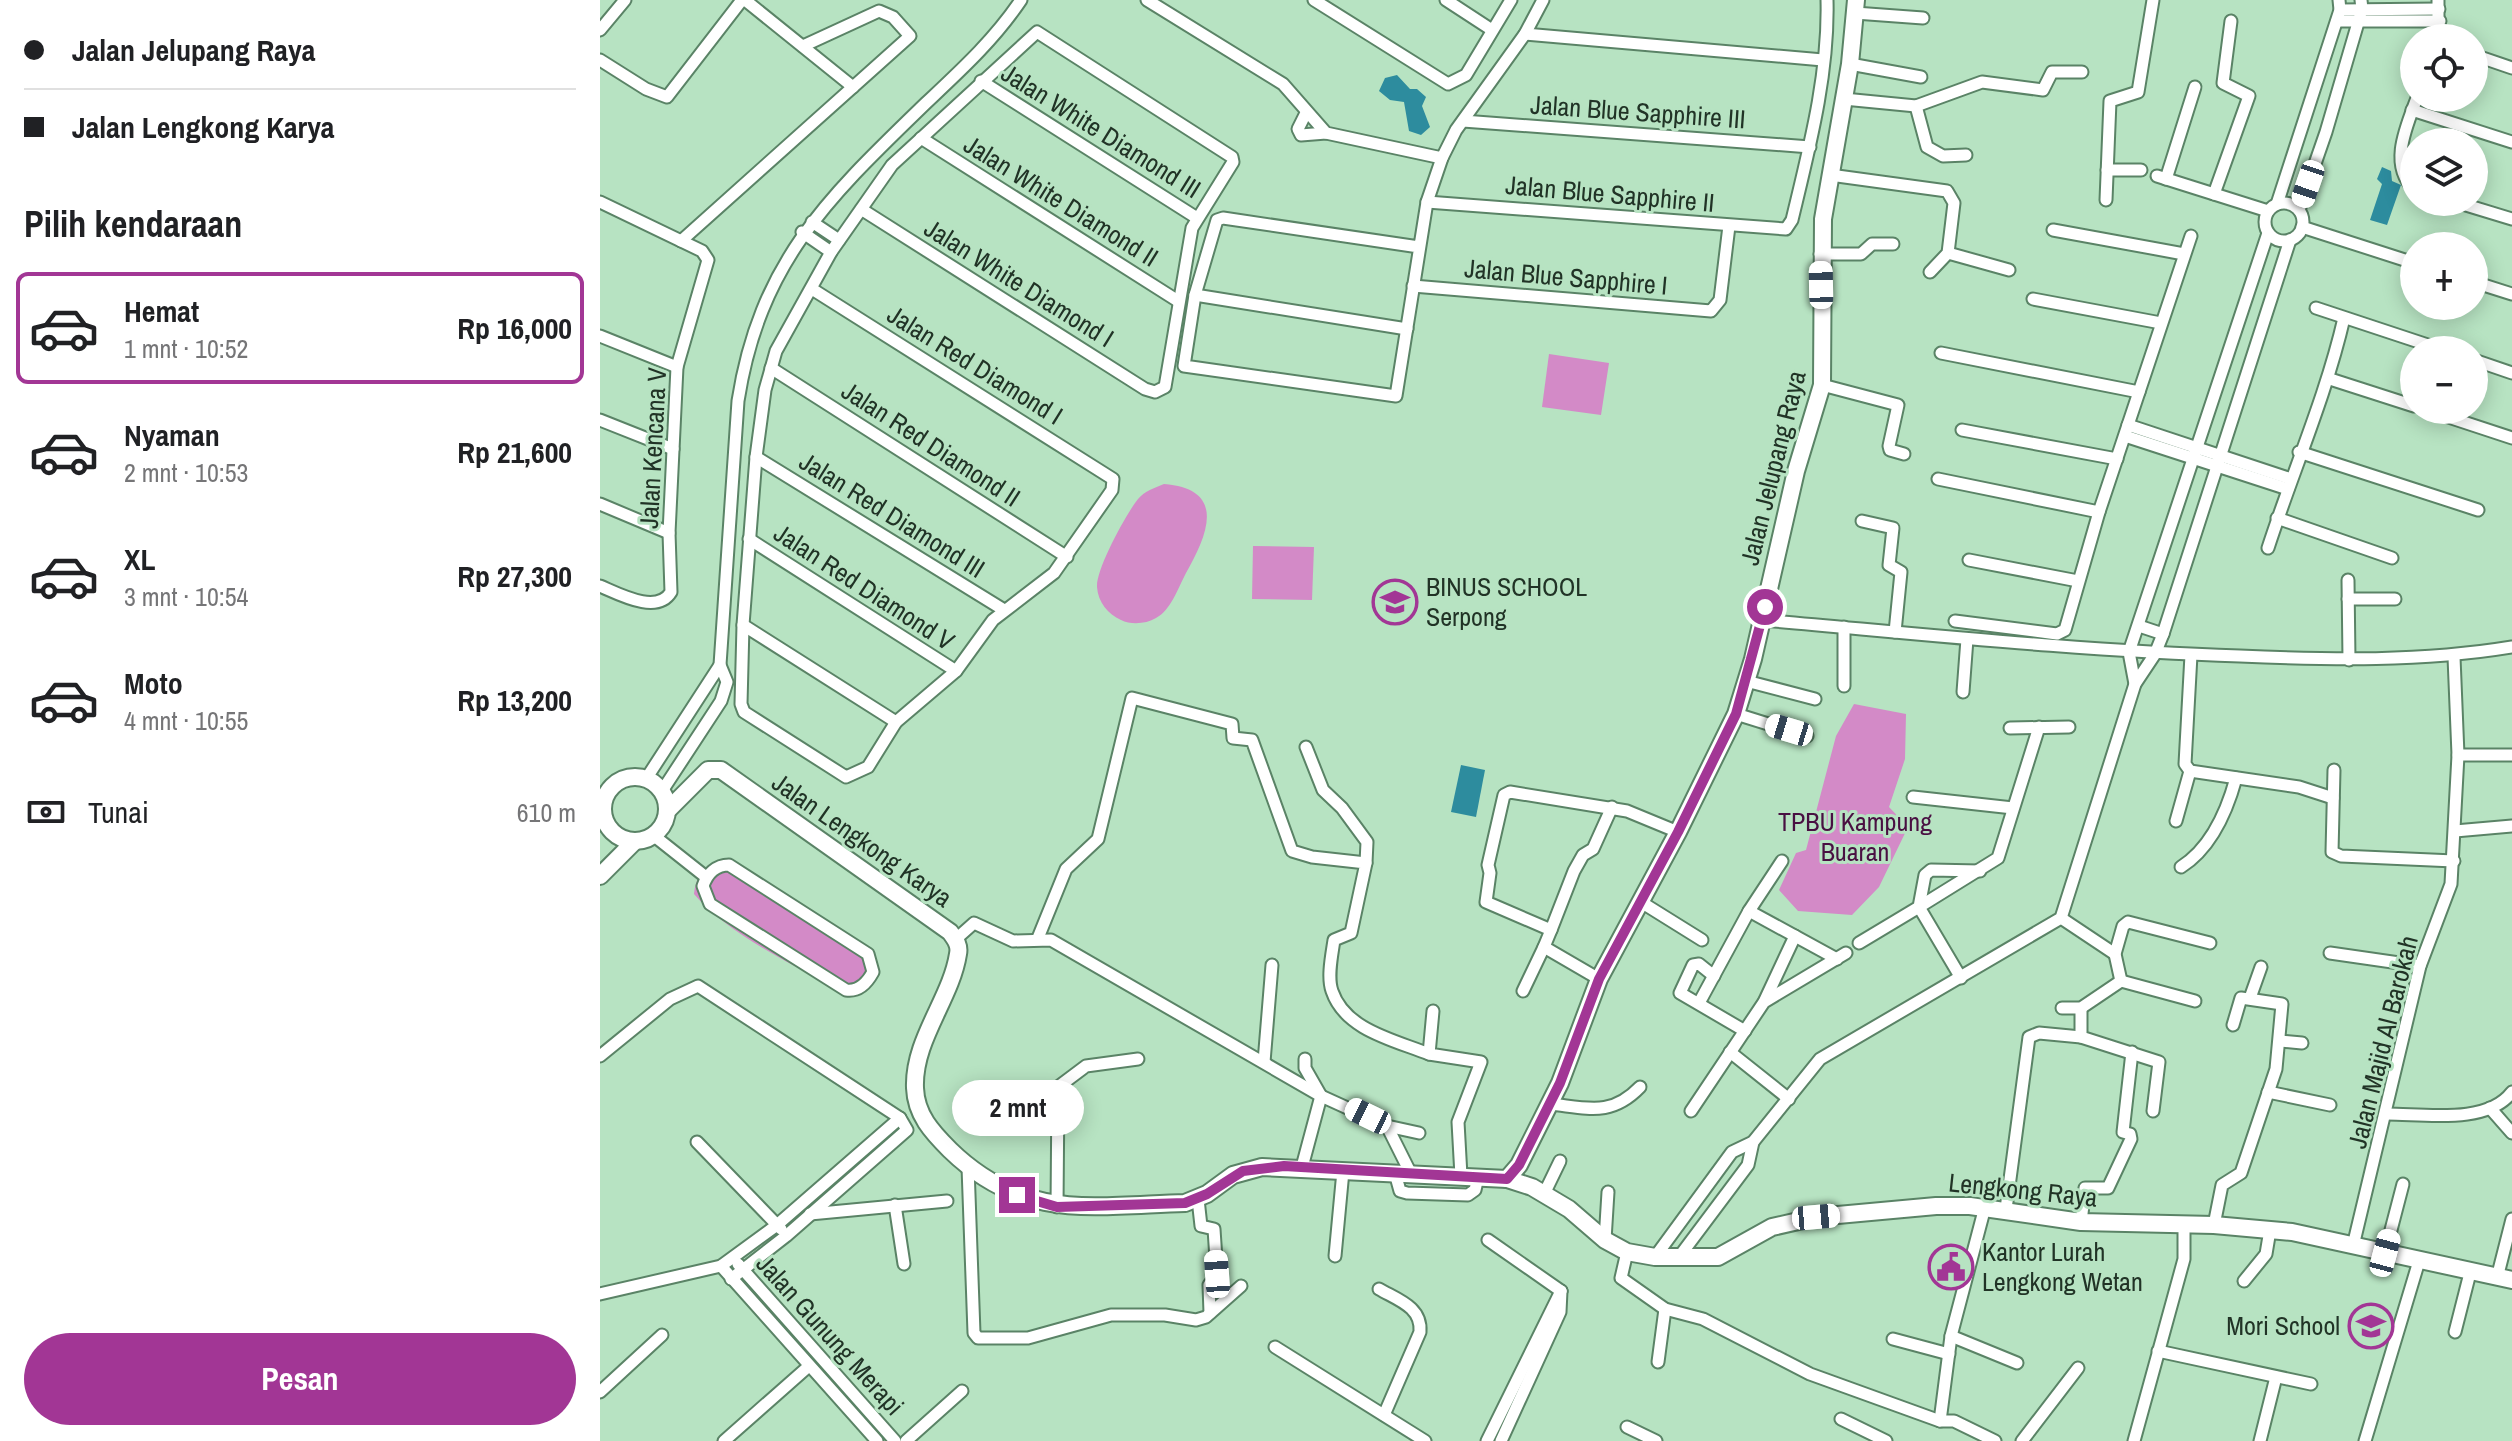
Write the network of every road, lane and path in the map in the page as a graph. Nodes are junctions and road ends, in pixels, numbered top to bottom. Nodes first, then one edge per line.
1 (625, 0) edge
2 (743, 0) edge
3 (1021, 0) edge
4 (1147, 0) edge
5 (1314, 0) edge
6 (1446, 0) edge
7 (1511, 0) edge
8 (1543, 0) edge
9 (1827, 0) edge
10 (2153, 0) edge
11 (2361, 4) edge
12 (1856, 6) edge
13 (2339, 10) edge
14 (2439, 10) edge
15 (1923, 18) dead end
16 (2231, 21) dead end
17 (2358, 21) junction
18 (600, 30) edge
19 (1492, 30) junction
20 (1525, 34) junction
21 (803, 46) junction
22 (600, 60) edge
23 (1823, 60) junction
24 (2488, 60) edge
25 (1850, 64) junction
26 (2512, 68) edge
27 (2082, 72) dead end
28 (1921, 77) dead end
29 (981, 81) junction
30 (853, 87) junction
31 (2195, 87) dead end
32 (1844, 99) junction
33 (1916, 106) junction
34 (2435, 112) edge
35 (1306, 113) junction
36 (1463, 121) junction
37 (1326, 133) junction
38 (921, 138) junction
39 (2512, 142) edge
40 (1810, 147) junction
41 (1966, 155) dead end
42 (1442, 158) junction
43 (2107, 170) junction
44 (2141, 170) dead end
45 (1830, 175) junction
46 (2214, 194) junction
47 (2106, 200) dead end
48 (600, 202) edge
49 (1427, 202) junction
50 (2273, 207) junction
51 (861, 209) junction
52 (2299, 210) junction
53 (2488, 212) edge
54 (1197, 218) junction
55 (2512, 219) edge
56 (812, 222) junction
57 (1729, 226) junction
58 (2302, 227) junction
59 (2053, 230) dead end
60 (802, 232) junction
61 (2268, 233) junction
62 (2191, 236) dead end
63 (839, 240) junction
64 (2290, 240) junction
65 (681, 241) junction
66 (1893, 244) dead end
67 (1419, 247) junction
68 (831, 252) junction
69 (1948, 253) junction
70 (1820, 254) junction
71 (2184, 254) junction
72 (2400, 258) edge
73 (2009, 270) dead end
74 (1930, 272) dead end
75 (1413, 286) junction
76 (2488, 286) edge
77 (812, 289) junction
78 (2512, 294) edge
79 (1195, 295) junction
80 (2033, 299) dead end
81 (1178, 301) junction
82 (2316, 308) dead end
83 (2344, 318) junction
84 (2161, 323) junction
85 (1407, 329) junction
86 (600, 336) edge
87 (2400, 336) edge
88 (1941, 353) dead end
89 (2488, 365) edge
90 (677, 367) junction
91 (771, 368) junction
92 (2512, 373) edge
93 (2330, 379) junction
94 (1822, 385) junction
95 (2139, 392) junction
96 (2400, 402) edge
97 (600, 420) edge
98 (2470, 424) edge
99 (1962, 430) dead end
100 (2126, 430) junction
101 (2512, 438) edge
102 (673, 449) junction
103 (2299, 452) junction
104 (2198, 453) junction
105 (1904, 454) dead end
106 (756, 457) junction
107 (2117, 459) junction
108 (2218, 460) junction
109 (1938, 479) dead end
110 (2289, 484) junction
111 (600, 504) edge
112 (2478, 510) dead end
113 (2099, 512) junction
114 (2277, 518) junction
115 (1862, 521) dead end
116 (669, 533) junction
117 (749, 539) junction
118 (2268, 548) dead end
119 (1067, 557) junction
120 (2392, 558) dead end
121 (1969, 560) dead end
122 (2348, 580) dead end
123 (2078, 581) junction
124 (600, 586) edge
125 (2348, 599) junction
126 (2395, 599) dead end
127 (1004, 610) junction
128 (1762, 620) junction
129 (1955, 621) dead end
130 (743, 625) junction
131 (2139, 626) junction
132 (1844, 627) junction
133 (1895, 632) junction
134 (2163, 634) junction
135 (1967, 639) junction
136 (2512, 647) edge
137 (2129, 652) junction
138 (2155, 654) junction
139 (2191, 655) junction
140 (2454, 657) junction
141 (2349, 660) junction
142 (720, 665) junction
143 (956, 671) junction
144 (1746, 681) junction
145 (2135, 684) junction
146 (1844, 686) dead end
147 (1963, 692) dead end
148 (1815, 699) dead end
149 (1736, 714) junction
150 (684, 721) junction
151 (896, 722) junction
152 (2039, 727) junction
153 (2069, 727) dead end
154 (2010, 728) dead end
155 (700, 732) junction
156 (1807, 736) dead end
157 (1306, 747) dead end
158 (2458, 755) junction
159 (2511, 755) edge
160 (2334, 770) dead end
161 (2190, 771) junction
162 (2236, 778) junction
163 (646, 779) junction
164 (662, 791) junction
165 (1913, 797) dead end
166 (2333, 798) junction
167 (1612, 807) junction
168 (2013, 808) junction
169 (601, 810) edge
170 (668, 810) junction
171 (2176, 821) dead end
172 (2512, 826) edge
173 (2455, 831) junction
174 (1678, 832) junction
175 (653, 835) junction
176 (635, 841) junction
177 (1782, 861) dead end
178 (2454, 861) junction
179 (1366, 863) junction
180 (2181, 867) dead end
181 (1980, 871) junction
182 (600, 876) edge
183 (706, 877) junction
184 (1641, 902) junction
185 (1921, 905) junction
186 (1749, 911) junction
187 (2061, 918) junction
188 (1551, 930) junction
189 (1795, 936) junction
190 (1038, 938) junction
191 (956, 939) junction
192 (1702, 940) dead end
193 (1859, 943) dead end
194 (2210, 943) dead end
195 (1544, 947) junction
196 (2330, 953) dead end
197 (2115, 954) junction
198 (1272, 965) dead end
199 (2420, 966) junction
200 (2261, 967) dead end
201 (1714, 976) junction
202 (1963, 977) junction
203 (1599, 979) junction
204 (2121, 981) junction
205 (1523, 991) dead end
206 (2250, 998) junction
207 (2195, 1001) dead end
208 (1764, 1002) junction
209 (1699, 1003) junction
210 (2062, 1008) dead end
211 (2081, 1008) junction
212 (1433, 1011) dead end
213 (2233, 1025) dead end
214 (1745, 1031) junction
215 (2081, 1037) junction
216 (2281, 1041) junction
217 (2302, 1043) dead end
218 (1730, 1052) junction
219 (2132, 1052) junction
220 (1429, 1054) junction
221 (600, 1056) edge
222 (1138, 1059) dead end
223 (1305, 1059) dead end
224 (1264, 1062) junction
225 (1640, 1087) dead end
226 (2268, 1092) junction
227 (2512, 1092) edge
228 (1321, 1096) junction
229 (1789, 1099) junction
230 (1550, 1104) junction
231 (2330, 1105) dead end
232 (2490, 1108) junction
233 (1691, 1111) dead end
234 (2153, 1111) dead end
235 (2387, 1114) junction
236 (900, 1118) junction
237 (1387, 1126) junction
238 (1419, 1133) dead end
239 (2512, 1133) edge
240 (697, 1142) dead end
241 (1753, 1142) junction
242 (1560, 1161) dead end
243 (968, 1167) junction
244 (1302, 1167) junction
245 (1343, 1171) junction
246 (1403, 1174) junction
247 (1461, 1176) junction
248 (1715, 1176) junction
249 (1478, 1177) junction
250 (1507, 1179) junction
251 (2403, 1184) dead end
252 (1730, 1188) junction
253 (1608, 1192) dead end
254 (1544, 1194) junction
255 (1198, 1199) junction
256 (947, 1201) dead end
257 (895, 1205) junction
258 (1057, 1207) junction
259 (1985, 1207) junction
260 (2006, 1209) junction
261 (810, 1214) junction
262 (2512, 1219) edge
263 (2081, 1222) junction
264 (2184, 1224) junction
265 (777, 1225) junction
266 (2214, 1225) junction
267 (2270, 1230) junction
268 (786, 1236) junction
269 (1488, 1240) dead end
270 (1605, 1240) junction
271 (2353, 1246) junction
272 (1627, 1252) junction
273 (2385, 1253) junction
274 (1335, 1256) dead end
275 (1655, 1257) junction
276 (1679, 1257) junction
277 (733, 1258) junction
278 (2419, 1261) junction
279 (904, 1264) dead end
280 (721, 1266) junction
281 (743, 1270) junction
282 (2470, 1273) junction
283 (731, 1279) junction
284 (2504, 1279) edge
285 (2244, 1281) dead end
286 (1241, 1286) dead end
287 (1379, 1289) dead end
288 (1561, 1291) junction
289 (600, 1294) edge
290 (1665, 1309) junction
291 (1210, 1313) junction
292 (2455, 1332) dead end
293 (662, 1335) dead end
294 (1951, 1336) junction
295 (1893, 1339) dead end
296 (1275, 1347) dead end
297 (2158, 1351) junction
298 (1949, 1354) junction
299 (1658, 1362) dead end
300 (2017, 1363) dead end
301 (809, 1366) junction
302 (2078, 1368) dead end
303 (2276, 1377) junction
304 (2311, 1384) dead end
305 (962, 1391) dead end
306 (600, 1392) edge
307 (1384, 1415) junction
308 (1841, 1419) dead end
309 (1940, 1421) junction
310 (1627, 1427) dead end
311 (724, 1441) edge
312 (877, 1441) edge
313 (895, 1441) edge
314 (906, 1441) edge
315 (1425, 1441) edge
316 (1487, 1441) edge
317 (1501, 1441) edge
318 (1656, 1441) edge
319 (1886, 1441) edge
320 (1995, 1441) edge
321 (2022, 1441) edge
322 (2134, 1441) edge
323 (2260, 1441) edge
324 (2365, 1441) edge

1 - 18 street
2 - 21 street
2 - 22 street
3 - 56 street
4 - 35 street
5 - 19 street
6 - 19 street
7 - 19 street
8 - 20 street
9 - 23 street
10 - 43 street
11 - 13 street
11 - 14 street
11 - 17 street
12 - 15 street
12 - 25 street, Jalan Jelupang Raya
13 - 17 street
13 - 50 street
14 - 17 street
16 - 46 street
17 - 52 street
20 - 23 street
20 - 36 street
21 - 30 street
21 - 30 street
23 - 40 street
24 - 26 street
25 - 28 street
25 - 32 street, Jalan Jelupang Raya
27 - 33 street
29 - 38 street
29 - 54 street, Jalan White Diamond III
29 - 54 street
30 - 65 street
31 - 46 street
32 - 33 street
32 - 45 street, Jalan Jelupang Raya
33 - 41 street
34 - 39 street
35 - 37 street
35 - 37 street
36 - 40 street, Jalan Blue Sapphire III
36 - 42 street
37 - 42 street
38 - 51 street
38 - 81 street, Jalan White Diamond II
40 - 57 street, Jalan Blue Sapphire II
42 - 49 street
43 - 44 street
43 - 47 street
45 - 69 street
45 - 70 street, Jalan Jelupang Raya
46 - 50 street
48 - 65 street, Jalan Kencana V
49 - 57 street, Jalan Blue Sapphire II
49 - 67 street
50 - 52 street
50 - 61 street
51 - 63 street
51 - 81 street, Jalan White Diamond I
52 - 58 street
53 - 55 street
54 - 81 street
56 - 60 street
56 - 63 street
57 - 75 street, Jalan Blue Sapphire I
58 - 64 street
58 - 72 street
59 - 71 street
60 - 68 street
60 - 142 street
61 - 64 street
61 - 104 street
62 - 71 street
63 - 68 street
64 - 108 street
65 - 90 street, Jalan Kencana V
66 - 70 street
67 - 75 street
67 - 79 street
68 - 77 street
69 - 73 street
69 - 74 street
70 - 94 street, Jalan Jelupang Raya
71 - 84 street
75 - 85 street
76 - 78 street
77 - 91 street
77 - 119 street, Jalan Red Diamond I
79 - 85 street
79 - 85 street
80 - 84 street
82 - 83 street
83 - 87 street
83 - 93 street
84 - 95 street
86 - 90 street
88 - 95 street
89 - 92 street
90 - 102 street, Jalan Kencana V
91 - 106 street
91 - 119 street, Jalan Red Diamond II
93 - 96 street
93 - 103 street
94 - 105 street
94 - 128 street, Jalan Jelupang Raya
95 - 100 street
97 - 102 street
98 - 101 street
99 - 107 street
100 - 104 street
100 - 107 street
102 - 116 street, Jalan Kencana V
103 - 110 street
103 - 112 street
104 - 108 street
104 - 131 street
106 - 117 street
106 - 127 street, Jalan Red Diamond III
107 - 113 street
108 - 110 street
108 - 134 street
109 - 113 street
110 - 114 street
111 - 116 street
113 - 123 street
114 - 118 street
114 - 120 street
115 - 133 street
116 - 124 street, Jalan Kencana V
117 - 130 street
117 - 143 street, Jalan Red Diamond V
119 - 127 street
121 - 123 street
122 - 125 street
123 - 129 street
125 - 126 street
125 - 141 street
127 - 143 street
128 - 132 street
128 - 144 street, Jalan Jelupang Raya
130 - 151 street
130 - 151 street
131 - 134 street
131 - 137 street
132 - 133 street
132 - 146 street
133 - 135 street
134 - 138 street
135 - 137 street
135 - 147 street
136 - 140 street
137 - 138 street
137 - 145 street
138 - 139 street
138 - 145 street
139 - 141 street
139 - 161 street
140 - 141 street
140 - 158 street, Jalan Majid Al Barokah
142 - 150 street
142 - 155 street
143 - 151 street
144 - 148 street
144 - 149 street, Jalan Jelupang Raya
145 - 187 street
149 - 156 street
149 - 174 street, Jalan Jelupang Raya
150 - 155 street
150 - 163 street
152 - 153 street
152 - 154 street
152 - 168 street
155 - 164 street
157 - 179 street
158 - 159 street
158 - 173 street, Jalan Majid Al Barokah
160 - 166 street
161 - 162 street
161 - 171 street
162 - 166 street
162 - 180 street
163 - 164 street
163 - 169 street
164 - 170 street
165 - 168 street
166 - 178 street
167 - 174 street
167 - 188 street
167 - 188 street
168 - 181 street
169 - 176 street
170 - 175 street
170 - 191 street, Jalan Lengkong Karya
172 - 173 street
173 - 178 street, Jalan Majid Al Barokah
174 - 184 street, Jalan Jelupang Raya
175 - 176 street
175 - 183 street
176 - 182 street
177 - 186 street
178 - 199 street, Jalan Majid Al Barokah
179 - 190 street
179 - 220 street
181 - 185 street
181 - 185 street
183 - 183 street
184 - 192 street
184 - 203 street, Jalan Jelupang Raya
185 - 193 street
185 - 202 street
186 - 189 street
186 - 201 street
187 - 197 street
187 - 202 street
188 - 195 street
189 - 208 street
189 - 208 street
190 - 191 street
190 - 224 street
191 - 243 street, Jalan Lengkong Karya
194 - 197 street
195 - 203 street
195 - 205 street
196 - 199 street
197 - 204 street
198 - 224 street
199 - 235 street, Jalan Majid Al Barokah
200 - 206 street
201 - 209 street
201 - 209 street
202 - 229 street
203 - 230 street, Jalan Jelupang Raya
204 - 207 street
204 - 211 street
206 - 213 street
206 - 216 street
208 - 214 street
209 - 214 street
210 - 211 street
211 - 215 street
212 - 220 street
214 - 218 street
215 - 219 street
215 - 260 street
216 - 217 street
216 - 226 street
218 - 229 street
218 - 233 street
219 - 234 street
219 - 263 street
220 - 247 street
221 - 236 street
222 - 258 street
223 - 228 street
224 - 228 street
225 - 230 street
226 - 231 street
226 - 266 street
227 - 232 street
228 - 237 street
228 - 244 street
229 - 241 street
230 - 250 street, Jalan Jelupang Raya
232 - 235 street
232 - 239 street
235 - 271 street, Jalan Majid Al Barokah
236 - 261 street
236 - 265 street
237 - 238 street
237 - 246 street
240 - 265 street
241 - 248 street
241 - 252 street
242 - 254 street
243 - 258 street, Jalan Lengkong Karya
243 - 291 street
244 - 245 street, Jalan Lengkong Karya
244 - 255 street, Jalan Lengkong Karya
245 - 246 street, Jalan Lengkong Karya
245 - 274 street
246 - 247 street, Jalan Lengkong Karya
246 - 249 street
247 - 249 street, Jalan Lengkong Karya
248 - 252 street
248 - 275 street
249 - 250 street, Jalan Lengkong Karya
250 - 254 street, Lengkong Raya
251 - 273 street
252 - 276 street
253 - 270 street
254 - 270 street, Lengkong Raya
255 - 258 street, Jalan Lengkong Karya
255 - 291 street
256 - 257 street
257 - 261 street
257 - 279 street
259 - 260 street, Lengkong Raya
259 - 276 street, Lengkong Raya
259 - 294 street
260 - 263 street, Lengkong Raya
261 - 268 street
262 - 284 street
263 - 264 street, Lengkong Raya
264 - 266 street, Lengkong Raya
264 - 297 street
265 - 268 street
265 - 277 street
266 - 267 street, Lengkong Raya
267 - 271 street, Lengkong Raya
267 - 285 street
268 - 281 street
269 - 288 street
270 - 272 street, Lengkong Raya
271 - 273 street, Lengkong Raya
272 - 275 street, Lengkong Raya
272 - 290 street
273 - 278 street, Lengkong Raya
275 - 276 street, Lengkong Raya
277 - 280 street
277 - 281 street, Jalan Gunung Merapi
278 - 282 street, Lengkong Raya
278 - 324 street
280 - 283 street, Jalan Gunung Merapi
280 - 289 street
281 - 283 street
281 - 313 street, Jalan Gunung Merapi
282 - 284 street, Lengkong Raya
282 - 292 street
283 - 301 street, Jalan Gunung Merapi
286 - 291 street
287 - 307 street
288 - 316 street
288 - 317 street
290 - 299 street
290 - 309 street
293 - 306 street
294 - 298 street
294 - 300 street
295 - 298 street
296 - 307 street
297 - 303 street
297 - 322 street
298 - 309 street
301 - 311 street
301 - 312 street, Jalan Gunung Merapi
302 - 321 street
303 - 304 street
303 - 323 street
305 - 314 street
307 - 315 street
308 - 319 street
309 - 320 street
310 - 318 street

